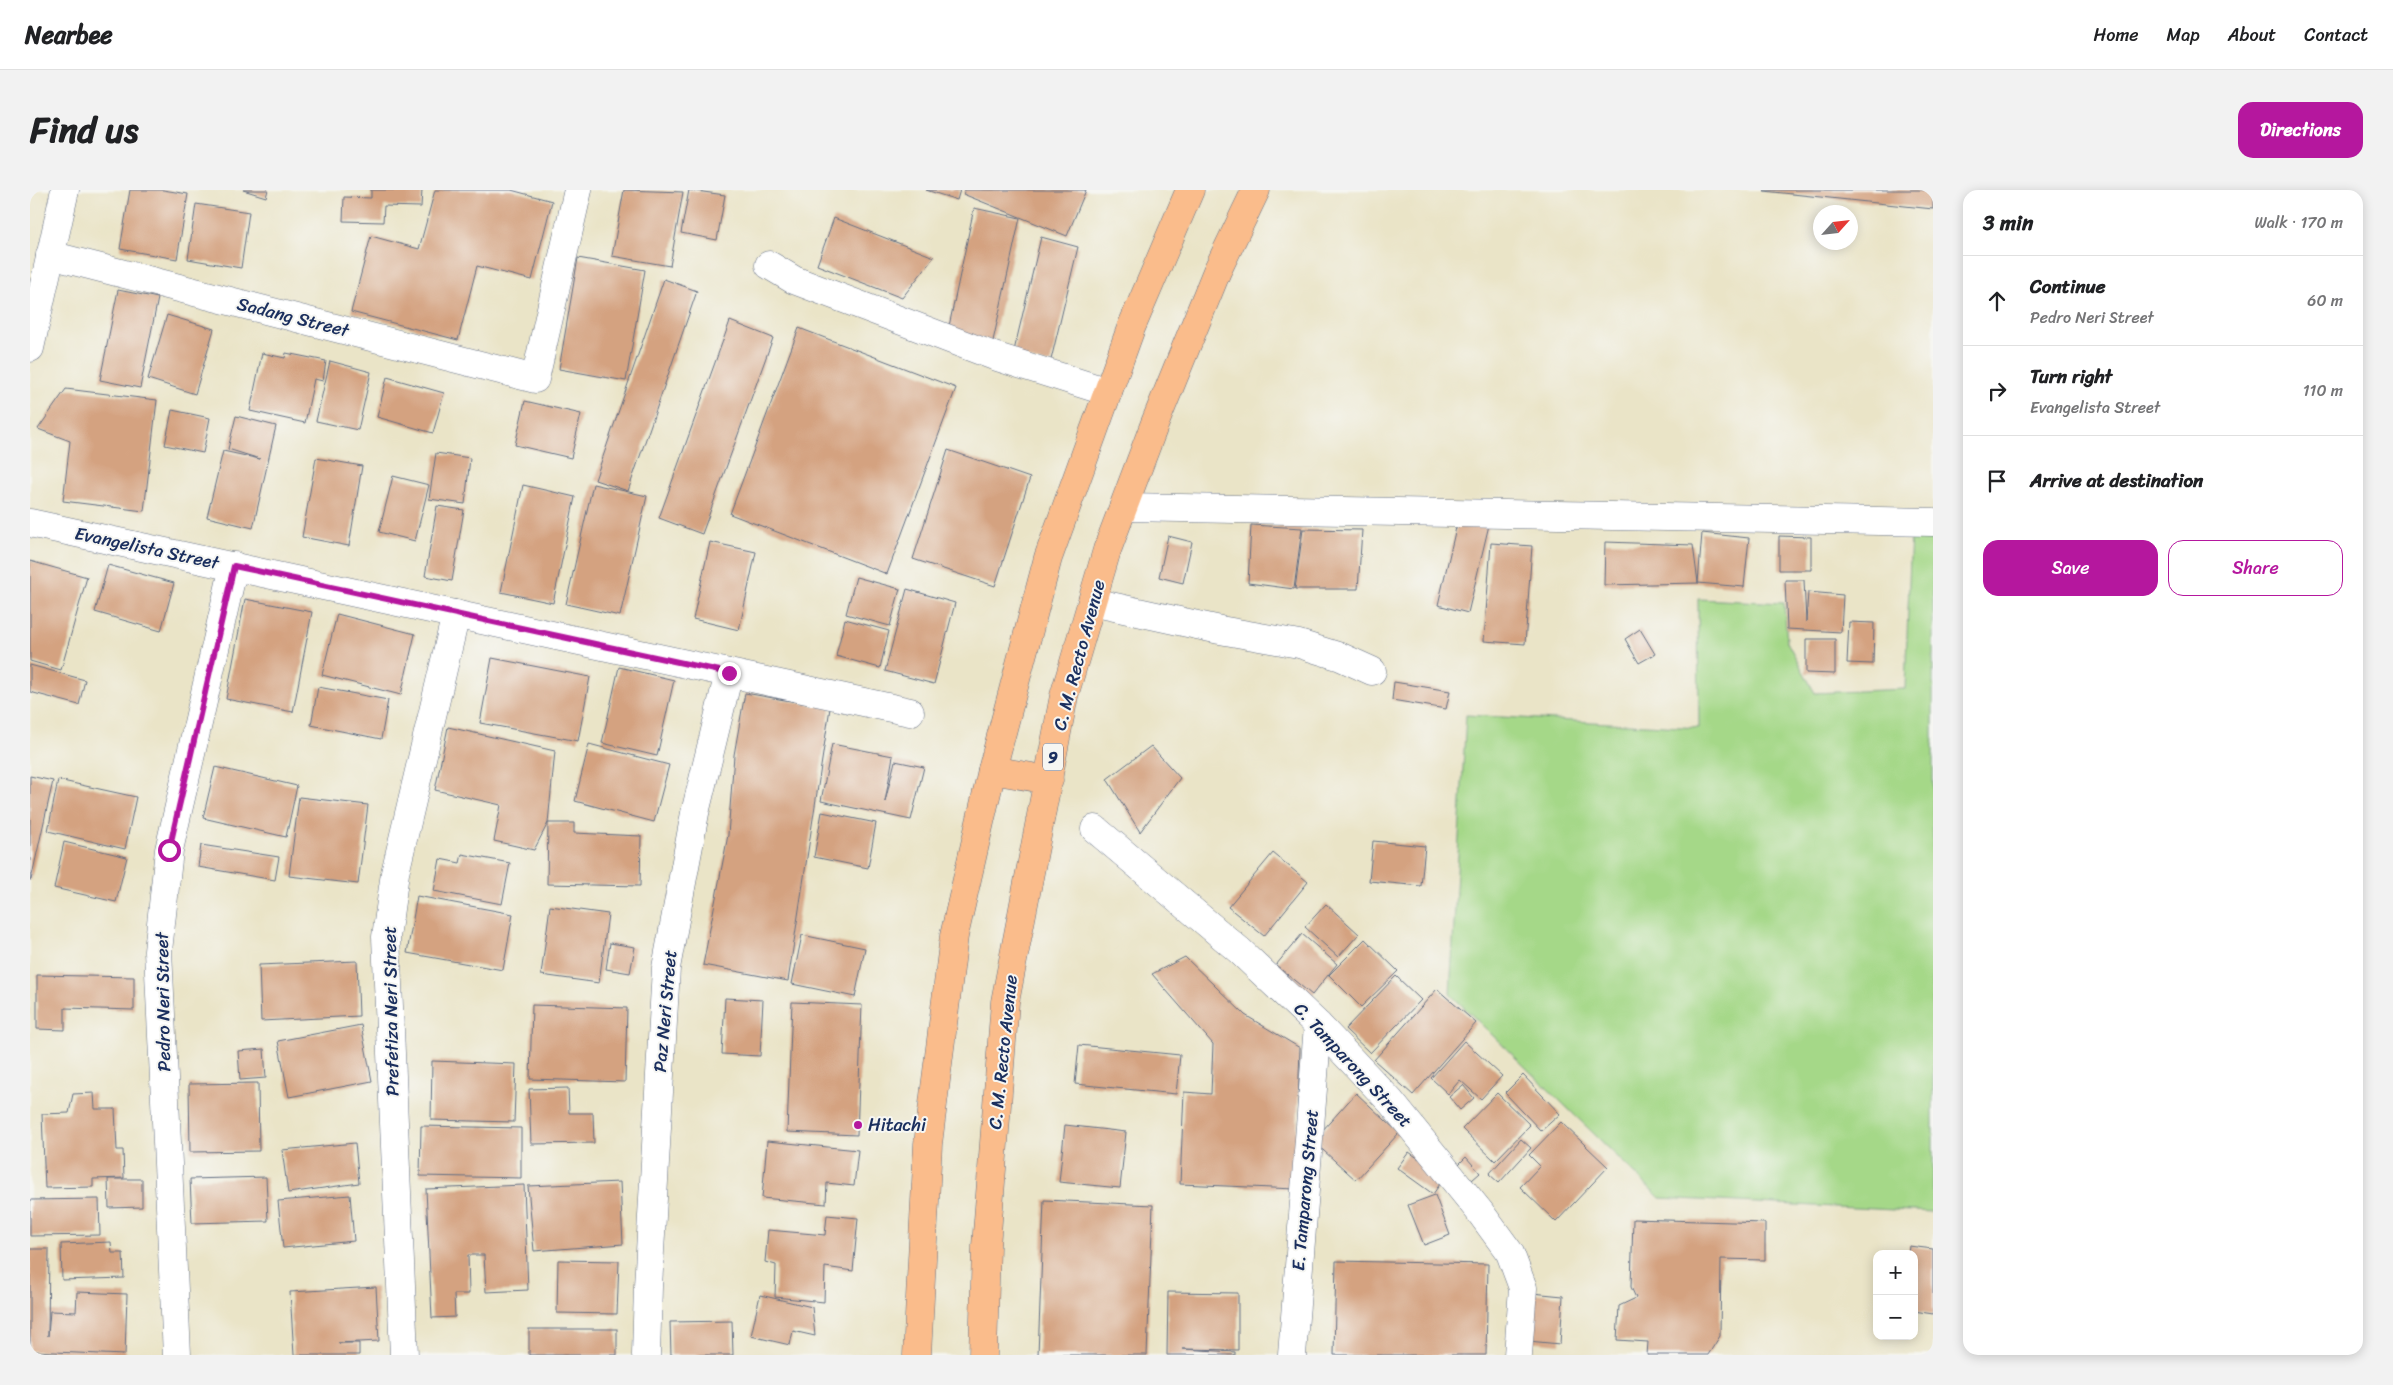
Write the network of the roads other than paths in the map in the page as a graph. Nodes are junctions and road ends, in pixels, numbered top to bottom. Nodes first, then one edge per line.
1 (65, 190) edge
2 (578, 190) edge
3 (1190, 190) edge
4 (1256, 190) edge
5 (50, 255) junction
6 (769, 265) dead end
7 (30, 348) edge
8 (1108, 392) junction
9 (1125, 507) junction
10 (1933, 522) edge
11 (30, 523) edge
12 (234, 566) junction
13 (1092, 602) junction
14 (456, 614) junction
15 (1372, 671) dead end
16 (729, 673) junction
17 (910, 712) dead end
18 (992, 770) junction
19 (1049, 780) junction
20 (1095, 829) dead end
21 (1318, 1024) junction
22 (177, 1355) edge
23 (404, 1355) edge
24 (646, 1355) edge
25 (917, 1355) edge
26 (983, 1355) edge
27 (1292, 1355) edge
28 (1518, 1355) edge

1 - 5 street
2 - 5 street, Sadang Street
3 - 8 highway
4 - 9 highway, C. M. Recto Avenue / 9
5 - 7 street
6 - 8 street
8 - 18 highway
9 - 10 street
9 - 13 highway, C. M. Recto Avenue / 9
11 - 12 street, Evangelista Street
12 - 14 street, Evangelista Street
12 - 22 street, Pedro Neri Street
13 - 15 street
13 - 19 highway, C. M. Recto Avenue / 9
14 - 16 street, Evangelista Street
14 - 23 street, Prefetiza Neri Street
16 - 17 street, Evangelista Street
16 - 24 street, Paz Neri Street
18 - 19 highway
18 - 25 highway
19 - 26 highway, C. M. Recto Avenue / 9
20 - 21 street, C. Tamparong Street
21 - 27 street, E. Tamparong Street
21 - 28 street, C. Tamparong Street

